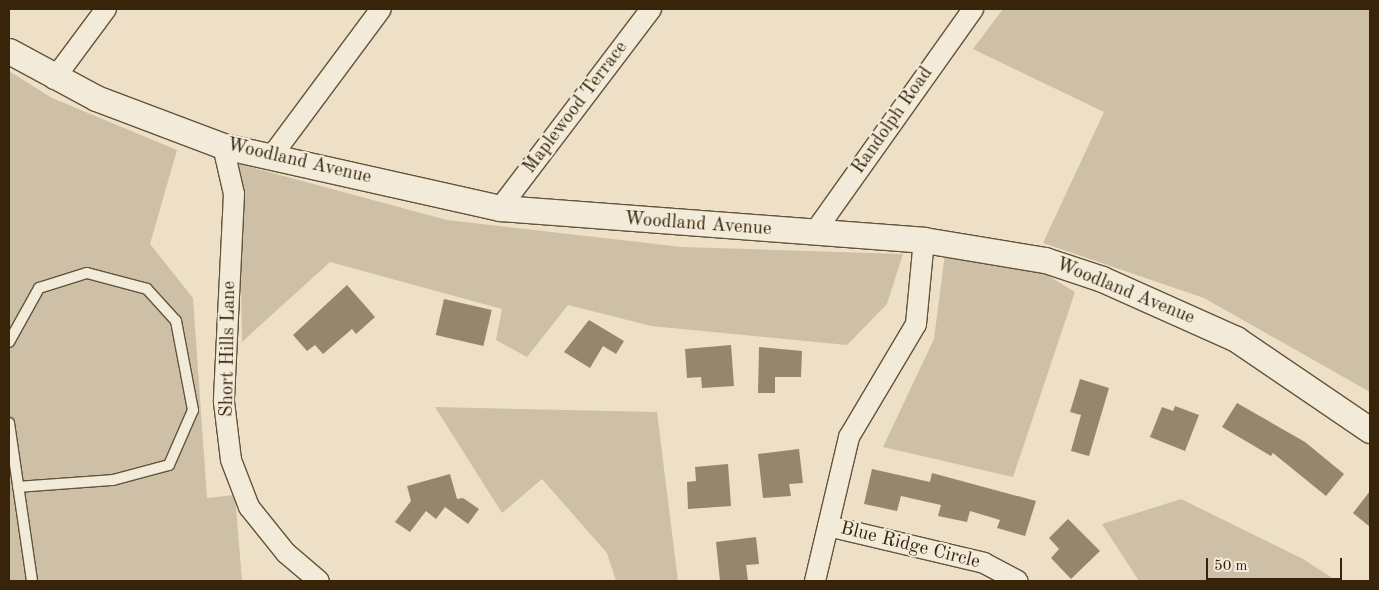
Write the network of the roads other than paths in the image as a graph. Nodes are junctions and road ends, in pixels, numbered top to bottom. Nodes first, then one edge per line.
1 (106, 9) edge
2 (381, 9) edge
3 (651, 9) edge
4 (973, 9) edge
5 (9, 51) edge
6 (54, 79) junction
7 (223, 146) junction
8 (272, 157) junction
9 (500, 208) junction
10 (814, 233) junction
11 (924, 240) junction
12 (9, 342) edge
13 (9, 423) edge
14 (1370, 430) edge
15 (18, 487) junction
16 (828, 526) junction
17 (32, 581) edge
18 (319, 581) edge
19 (815, 581) edge
20 (1018, 581) edge

1 - 6 street
2 - 8 street
3 - 9 street, Maplewood Terrace
4 - 10 street, Randolph Road
5 - 6 street, Woodland Avenue
6 - 7 street, Woodland Avenue
7 - 8 street, Woodland Avenue
7 - 18 street, Short Hills Lane
8 - 9 street, Woodland Avenue
9 - 10 street, Woodland Avenue
10 - 11 street, Woodland Avenue
11 - 14 street, Woodland Avenue
11 - 16 street, Blue Ridge Circle
12 - 15 lane
13 - 15 lane
15 - 17 lane
16 - 19 street, Blue Ridge Circle
16 - 20 street, Blue Ridge Circle

